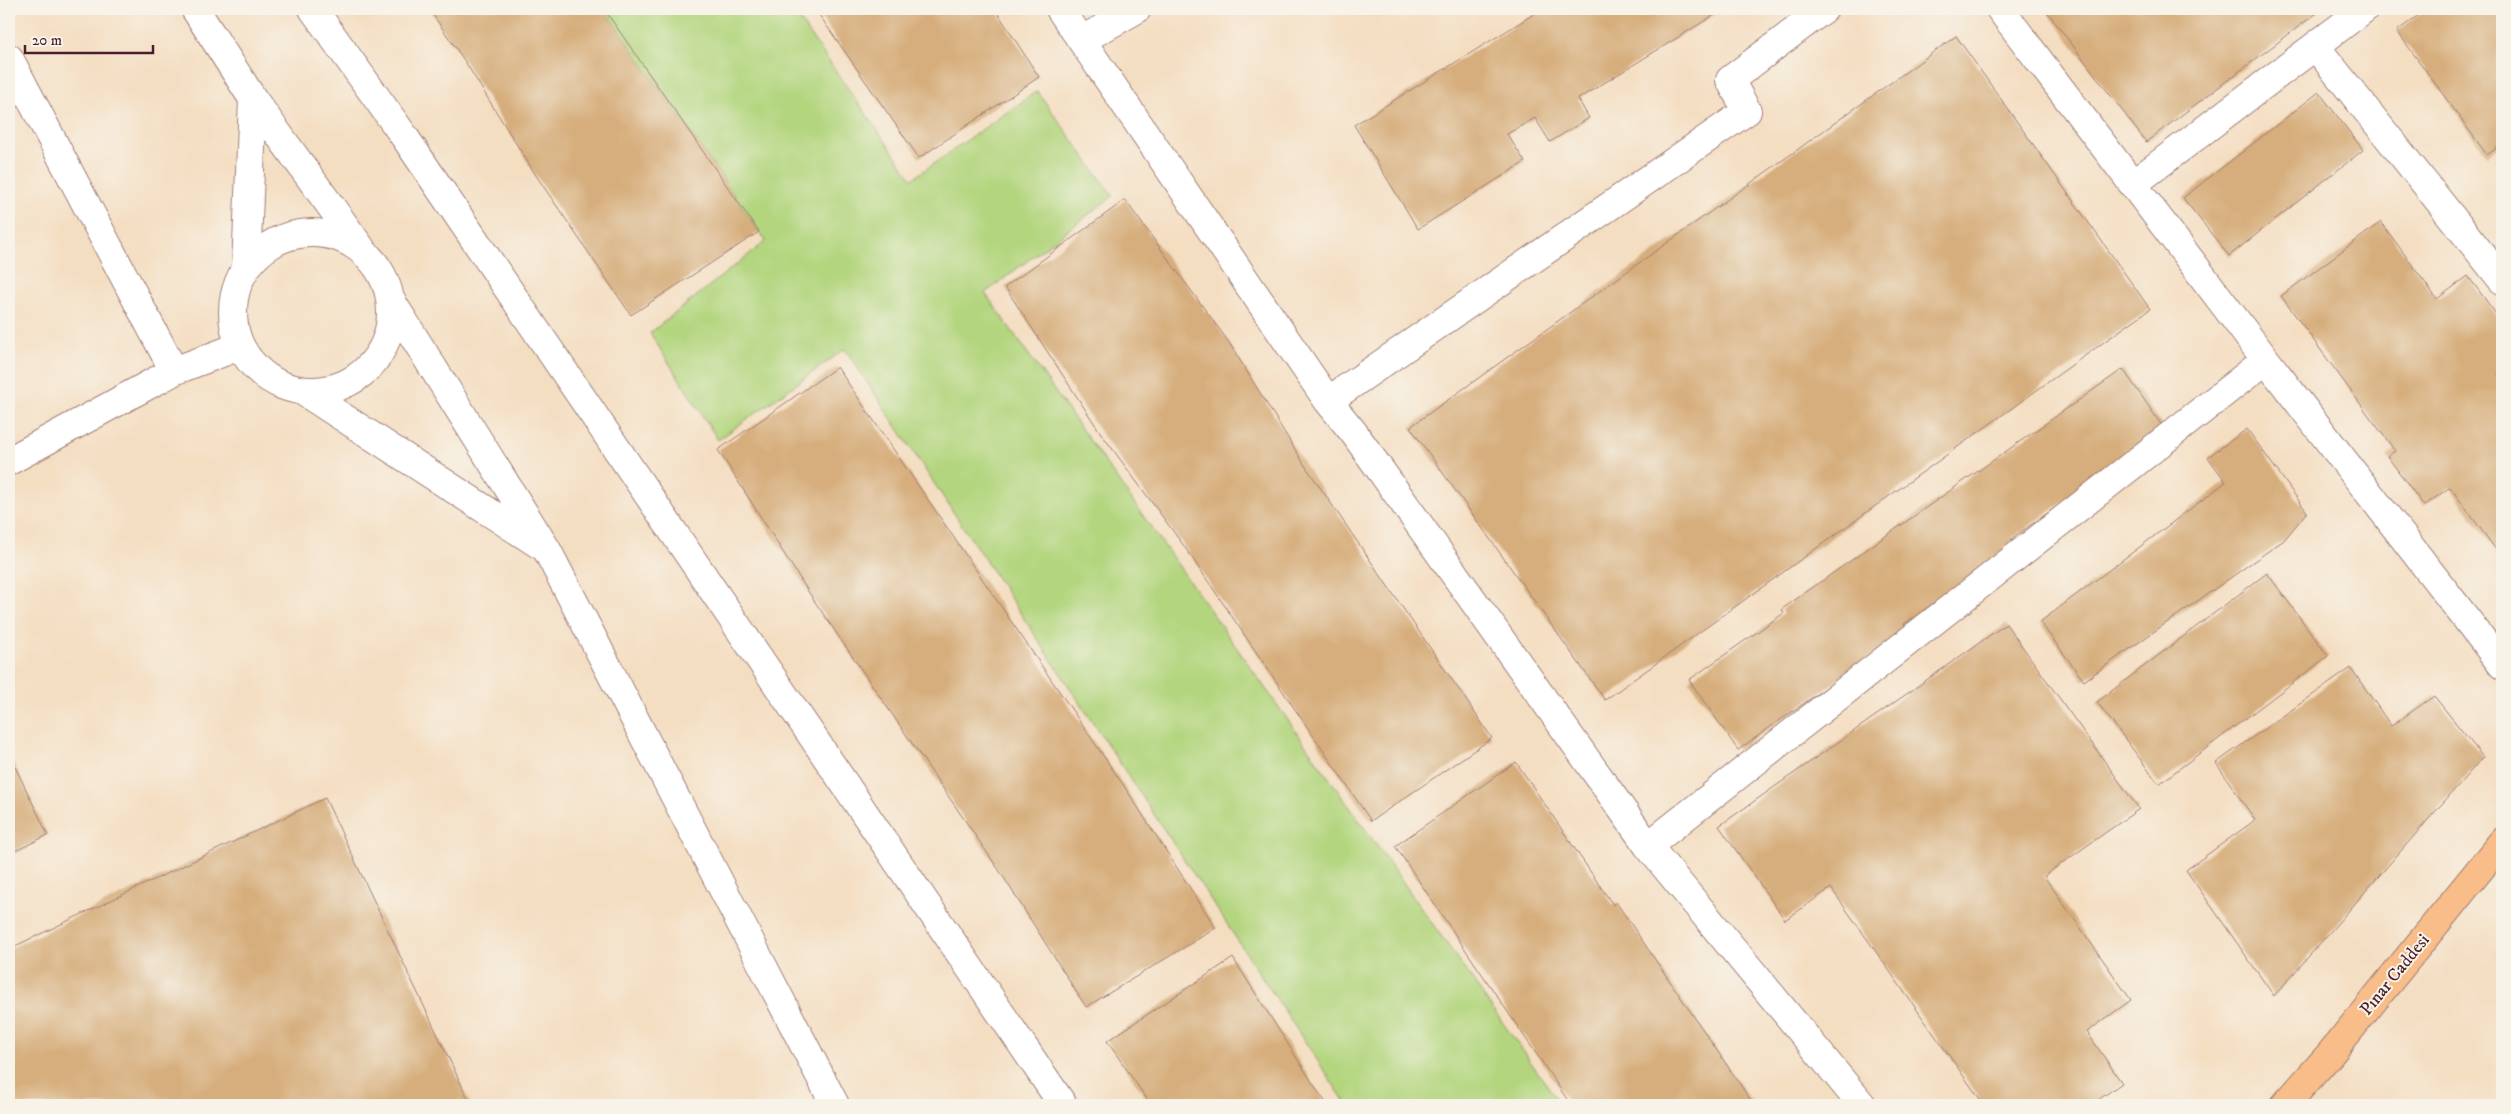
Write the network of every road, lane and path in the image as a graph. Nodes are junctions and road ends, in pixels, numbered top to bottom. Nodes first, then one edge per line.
1 (195, 9) edge
2 (313, 9) edge
3 (1060, 9) edge
4 (1137, 9) edge
5 (1824, 9) edge
6 (2000, 9) edge
7 (2364, 9) edge
8 (1082, 40) junction
9 (2316, 48) junction
10 (9, 58) edge
11 (253, 99) junction
12 (2133, 184) junction
13 (365, 254) junction
14 (246, 268) junction
15 (2502, 280) edge
16 (390, 299) junction
17 (240, 346) junction
18 (2266, 360) junction
19 (174, 371) junction
20 (304, 392) junction
21 (1328, 401) junction
22 (9, 462) edge
23 (547, 550) junction
24 (2502, 665) edge
25 (2502, 842) edge
26 (1648, 846) junction
27 (835, 1105) edge
28 (1063, 1105) edge
29 (1862, 1105) edge
30 (2285, 1105) edge

1 - 11 street
2 - 28 street
3 - 8 street
4 - 8 street
5 - 21 street
6 - 12 street
7 - 9 street
8 - 21 street
9 - 12 street
9 - 15 street
10 - 19 street
11 - 13 street
11 - 14 street
12 - 18 street
13 - 14 street
13 - 16 street
14 - 17 street
16 - 20 street
16 - 23 street
17 - 19 street
17 - 20 street
18 - 24 street
18 - 26 street
19 - 22 street
20 - 23 street
21 - 26 street
23 - 27 street
25 - 30 main road, Pınar Caddesi
26 - 29 street

